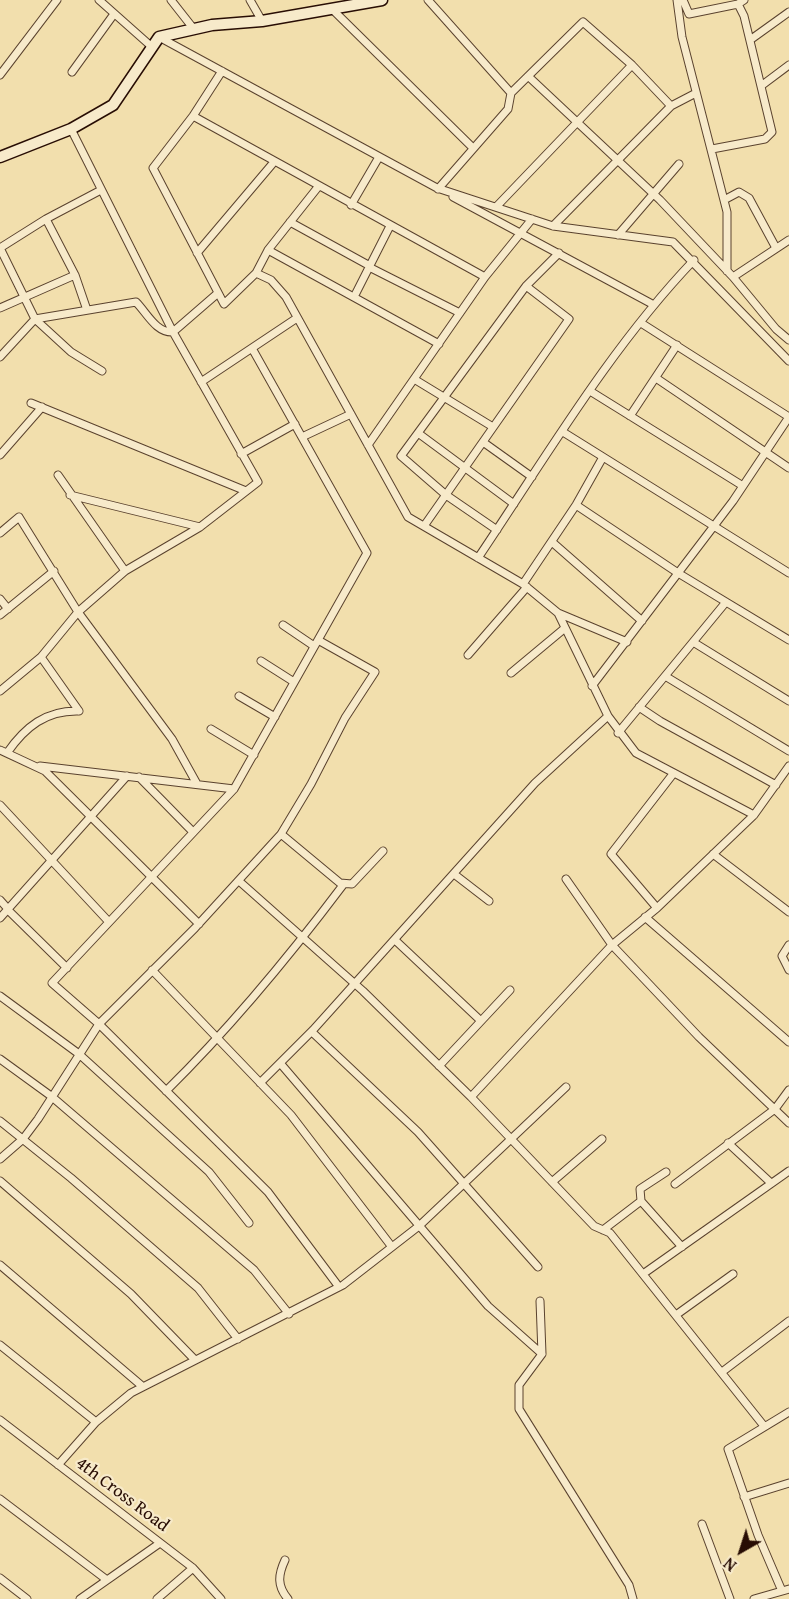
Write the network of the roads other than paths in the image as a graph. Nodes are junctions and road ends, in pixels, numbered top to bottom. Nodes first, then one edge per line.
1 (57, 0) edge
2 (99, 0) edge
3 (171, 0) edge
4 (250, 0) edge
5 (382, 0) edge
6 (428, 0) edge
7 (677, 0) edge
8 (683, 0) edge
9 (741, 2) edge
10 (333, 10) junction
11 (789, 12) edge
12 (114, 14) junction
13 (262, 21) junction
14 (192, 28) junction
15 (159, 37) junction
16 (750, 40) junction
17 (152, 47) junction
18 (632, 65) junction
19 (789, 65) edge
20 (222, 71) junction
21 (72, 72) dead end
22 (0, 75) edge
23 (529, 77) junction
24 (761, 86) junction
25 (511, 93) junction
26 (696, 93) junction
27 (671, 106) junction
28 (193, 116) junction
29 (575, 121) junction
30 (71, 129) junction
31 (473, 148) junction
32 (712, 149) junction
33 (0, 157) edge
34 (379, 157) junction
35 (617, 160) junction
36 (274, 162) junction
37 (679, 164) dead end
38 (318, 187) junction
39 (437, 188) junction
40 (101, 190) junction
41 (653, 194) junction
42 (724, 200) junction
43 (351, 205) junction
44 (496, 207) junction
45 (46, 219) junction
46 (532, 219) junction
47 (290, 222) junction
48 (390, 226) junction
49 (553, 226) junction
50 (521, 233) junction
51 (618, 235) junction
52 (789, 240) edge
53 (0, 248) edge
54 (776, 248) junction
55 (268, 250) junction
56 (197, 253) junction
57 (559, 253) junction
58 (694, 260) junction
59 (369, 267) junction
60 (256, 273) junction
61 (730, 274) junction
62 (75, 275) junction
63 (485, 277) junction
64 (526, 286) junction
65 (218, 293) junction
66 (354, 297) junction
67 (23, 298) junction
68 (654, 305) junction
69 (0, 308) edge
70 (87, 310) junction
71 (460, 313) junction
72 (297, 318) junction
73 (35, 319) junction
74 (641, 323) junction
75 (173, 332) junction
76 (789, 340) edge
77 (439, 344) junction
78 (677, 345) junction
79 (253, 350) junction
80 (0, 357) edge
81 (789, 361) edge
82 (102, 371) dead end
83 (656, 378) junction
84 (414, 379) junction
85 (201, 382) junction
86 (590, 391) junction
87 (444, 397) junction
88 (31, 403) dead end
89 (42, 407) junction
90 (351, 414) junction
91 (630, 416) junction
92 (789, 417) edge
93 (295, 424) junction
94 (493, 427) junction
95 (563, 432) junction
96 (418, 433) junction
97 (302, 437) junction
98 (483, 442) junction
99 (368, 445) junction
100 (766, 451) junction
101 (242, 454) junction
102 (0, 455) edge
103 (603, 457) junction
104 (464, 468) junction
105 (789, 468) edge
106 (58, 475) dead end
107 (532, 477) junction
108 (743, 486) junction
109 (246, 491) junction
110 (70, 495) junction
111 (446, 495) junction
112 (514, 504) junction
113 (576, 505) junction
114 (712, 525) junction
115 (424, 526) junction
116 (200, 527) junction
117 (497, 530) junction
118 (0, 533) edge
119 (552, 542) junction
120 (478, 558) junction
121 (54, 571) junction
122 (125, 571) junction
123 (678, 573) junction
124 (789, 573) edge
125 (525, 586) junction
126 (0, 599) edge
127 (726, 602) junction
128 (8, 609) junction
129 (78, 612) junction
130 (558, 613) junction
131 (0, 615) edge
132 (642, 621) junction
133 (283, 625) dead end
134 (565, 628) junction
135 (789, 640) edge
136 (627, 642) junction
137 (693, 642) junction
138 (316, 643) junction
139 (468, 655) dead end
140 (41, 657) junction
141 (261, 661) dead end
142 (512, 673) dead end
143 (665, 676) junction
144 (294, 682) junction
145 (592, 686) junction
146 (0, 691) edge
147 (239, 696) dead end
148 (789, 701) edge
149 (639, 707) junction
150 (608, 716) junction
151 (275, 717) junction
152 (211, 729) dead end
153 (618, 733) junction
154 (789, 751) edge
155 (3, 752) edge
156 (254, 755) junction
157 (32, 765) junction
158 (789, 766) edge
159 (673, 774) junction
160 (127, 776) junction
161 (139, 777) junction
162 (196, 784) junction
163 (776, 785) junction
164 (234, 789) junction
165 (0, 805) edge
166 (754, 815) junction
167 (89, 816) junction
168 (193, 832) junction
169 (281, 834) junction
170 (383, 851) dead end
171 (713, 854) junction
172 (51, 861) junction
173 (454, 874) junction
174 (152, 876) junction
175 (566, 879) dead end
176 (239, 881) junction
177 (343, 885) junction
178 (0, 900) edge
179 (489, 901) dead end
180 (657, 908) junction
181 (8, 910) junction
182 (789, 912) edge
183 (645, 917) junction
184 (0, 918) edge
185 (109, 922) junction
186 (199, 924) junction
187 (303, 938) junction
188 (395, 940) junction
189 (612, 945) junction
190 (789, 945) edge
191 (67, 968) junction
192 (152, 970) junction
193 (789, 970) edge
194 (356, 984) junction
195 (510, 990) dead end
196 (0, 996) edge
197 (481, 1021) junction
198 (99, 1024) junction
199 (312, 1032) junction
200 (218, 1040) junction
201 (789, 1042) edge
202 (79, 1054) junction
203 (0, 1059) edge
204 (279, 1063) junction
205 (440, 1066) junction
206 (260, 1083) junction
207 (566, 1087) dead end
208 (789, 1090) edge
209 (166, 1091) junction
210 (51, 1096) junction
211 (471, 1097) junction
212 (775, 1109) junction
213 (0, 1121) edge
214 (789, 1123) edge
215 (23, 1139) junction
216 (511, 1139) junction
217 (602, 1139) dead end
218 (728, 1143) junction
219 (0, 1159) edge
220 (789, 1171) edge
221 (666, 1172) dead end
222 (0, 1181) edge
223 (552, 1182) junction
224 (771, 1183) junction
225 (464, 1184) junction
226 (675, 1184) dead end
227 (641, 1201) junction
228 (249, 1223) dead end
229 (420, 1226) junction
230 (603, 1230) junction
231 (392, 1247) junction
232 (682, 1247) junction
233 (0, 1265) edge
234 (538, 1267) dead end
235 (643, 1274) junction
236 (733, 1274) dead end
237 (339, 1287) junction
238 (540, 1301) dead end
239 (289, 1314) junction
240 (676, 1315) junction
241 (789, 1321) edge
242 (237, 1339) junction
243 (0, 1345) edge
244 (542, 1354) junction
245 (195, 1360) junction
246 (722, 1372) junction
247 (142, 1386) junction
248 (789, 1412) edge
249 (0, 1420) edge
250 (96, 1422) junction
251 (764, 1426) junction
252 (58, 1465) junction
253 (789, 1484) edge
254 (744, 1497) junction
255 (0, 1499) edge
256 (702, 1524) dead end
257 (160, 1543) junction
258 (285, 1560) dead end
259 (193, 1568) junction
260 (0, 1578) edge
261 (107, 1580) junction
262 (786, 1590) edge
263 (27, 1599) edge
264 (80, 1599) edge
265 (157, 1599) edge
266 (220, 1599) edge
267 (288, 1599) edge
268 (633, 1599) edge
269 (730, 1599) edge
270 (754, 1599) edge

1 - 22 street
2 - 12 street
3 - 14 street
4 - 13 street
5 - 10 street
6 - 25 street
7 - 26 street
8 - 9 street
9 - 16 street
10 - 13 street
10 - 31 street
11 - 16 street
12 - 17 street
12 - 21 street
13 - 14 street
14 - 15 street
15 - 17 street
15 - 20 street
16 - 24 street
17 - 30 street
18 - 23 street
18 - 27 street
18 - 29 street
19 - 24 street
20 - 28 street
20 - 34 street
23 - 25 street
23 - 29 street
24 - 32 street
25 - 31 street
26 - 27 street
26 - 32 street
27 - 35 street
28 - 36 street
28 - 56 street
29 - 35 street
29 - 44 street
30 - 33 street
30 - 40 street
31 - 39 street
32 - 42 street
34 - 39 street
34 - 43 street
35 - 41 street
35 - 49 street
36 - 38 street
36 - 56 street
37 - 41 street
38 - 43 street
38 - 47 street
39 - 44 street
39 - 50 street
40 - 45 street
40 - 75 street
41 - 51 street
41 - 61 street
42 - 54 street
42 - 61 street
43 - 48 street
44 - 46 street
45 - 53 street
45 - 62 street
46 - 49 street
46 - 50 street
47 - 55 street
47 - 59 street
48 - 59 street
48 - 63 street
49 - 51 street
50 - 57 street
50 - 63 street
51 - 58 street
52 - 54 street
53 - 67 street
54 - 61 street
55 - 60 street
55 - 66 street
56 - 65 street
57 - 64 street
57 - 68 street
58 - 68 street
58 - 81 street
59 - 66 street
59 - 71 street
60 - 65 street
60 - 72 street
61 - 76 street
62 - 67 street
62 - 70 street
63 - 71 street
64 - 87 street
64 - 94 street
65 - 75 street
66 - 77 street
67 - 69 street
67 - 73 street
68 - 74 street
70 - 73 street
70 - 75 street
71 - 77 street
72 - 79 street
72 - 90 street
73 - 80 street
73 - 82 street
74 - 78 street
74 - 86 street
75 - 85 street
77 - 84 street
78 - 83 street
78 - 92 street
79 - 85 street
79 - 93 street
83 - 91 street
83 - 100 street
84 - 87 street
84 - 99 street
85 - 101 street
86 - 91 street
86 - 95 street
87 - 94 street
87 - 96 street
88 - 89 street
89 - 102 street
89 - 109 street
90 - 97 street
90 - 99 street
91 - 108 street
92 - 100 street
93 - 97 street
93 - 101 street
94 - 98 street
95 - 103 street
95 - 107 street
96 - 104 street
96 - 111 street
97 - 138 street
98 - 104 street
98 - 107 street
99 - 115 street
100 - 105 street
100 - 108 street
101 - 109 street
103 - 113 street
103 - 114 street
104 - 111 street
104 - 112 street
106 - 110 street
107 - 112 street
108 - 114 street
109 - 116 street
110 - 116 street
110 - 122 street
111 - 115 street
111 - 117 street
112 - 117 street
113 - 119 street
113 - 123 street
114 - 123 street
114 - 124 street
115 - 120 street
116 - 122 street
117 - 120 street
118 - 121 street
119 - 125 street
119 - 132 street
120 - 125 street
121 - 128 street
121 - 129 street
122 - 129 street
123 - 127 street
123 - 132 street
125 - 130 street
125 - 139 street
126 - 128 street
127 - 135 street
127 - 137 street
128 - 131 street
129 - 140 street
129 - 162 street
130 - 134 street
130 - 136 street
132 - 136 street
133 - 138 street
134 - 142 street
134 - 145 street
136 - 145 street
137 - 143 street
137 - 148 street
138 - 144 street
138 - 169 street
140 - 146 street
140 - 155 street
141 - 144 street
143 - 149 street
143 - 154 street
144 - 151 street
145 - 150 street
147 - 151 street
149 - 153 street
149 - 163 street
150 - 153 street
150 - 173 street
151 - 156 street
152 - 156 street
153 - 159 street
155 - 157 street
156 - 164 street
157 - 160 street
157 - 167 street
158 - 163 street
159 - 166 street
159 - 180 street
160 - 161 street
160 - 167 street
161 - 162 street
161 - 168 street
162 - 164 street
163 - 166 street
164 - 168 street
165 - 172 street
166 - 171 street
167 - 172 street
167 - 174 street
168 - 174 street
169 - 176 street
169 - 177 street
170 - 177 street
171 - 180 street
171 - 182 street
172 - 181 street
172 - 185 street
173 - 179 street
173 - 188 street
174 - 185 street
174 - 186 street
175 - 189 street
176 - 186 street
176 - 187 street
177 - 187 street
178 - 181 street
180 - 183 street
181 - 184 street
181 - 191 street
183 - 189 street
183 - 201 street
185 - 191 street
186 - 192 street
187 - 194 street
187 - 200 street
188 - 194 street
188 - 197 street
189 - 211 street
189 - 212 street
190 - 193 street
191 - 198 street
192 - 198 street
192 - 200 street
194 - 199 street
194 - 205 street
195 - 197 street
196 - 202 street
197 - 205 street
198 - 202 street
198 - 209 street
199 - 204 street
199 - 225 street
200 - 206 street
200 - 209 street
202 - 210 street
202 - 228 street
203 - 210 street
204 - 206 street
204 - 229 street
205 - 211 street
206 - 231 street
207 - 216 street
208 - 212 street
209 - 237 street
210 - 215 street
210 - 239 street
211 - 216 street
212 - 214 street
212 - 218 street
213 - 215 street
215 - 219 street
215 - 242 street
216 - 223 street
216 - 225 street
217 - 223 street
218 - 224 street
218 - 226 street
220 - 224 street
221 - 227 street
222 - 245 street
223 - 230 street
224 - 232 street
225 - 229 street
225 - 234 street
227 - 230 street
227 - 232 street
229 - 231 street
229 - 244 street
230 - 235 street
231 - 237 street
232 - 235 street
233 - 247 street
235 - 240 street
236 - 240 street
237 - 239 street
238 - 244 street
239 - 242 street
240 - 246 street
241 - 246 street
242 - 245 street
243 - 250 street
244 - 268 street
245 - 247 street
246 - 251 street
247 - 250 street
248 - 251 street
249 - 252 street, 4th Cross Road
250 - 252 street
251 - 254 street
252 - 257 street, 4th Cross Road
253 - 254 street
254 - 262 street
255 - 261 street
256 - 269 street
257 - 259 street, 4th Cross Road
257 - 261 street
258 - 267 street
259 - 265 street
259 - 266 street, 4th Cross Road
260 - 263 street
261 - 264 street
262 - 270 street

